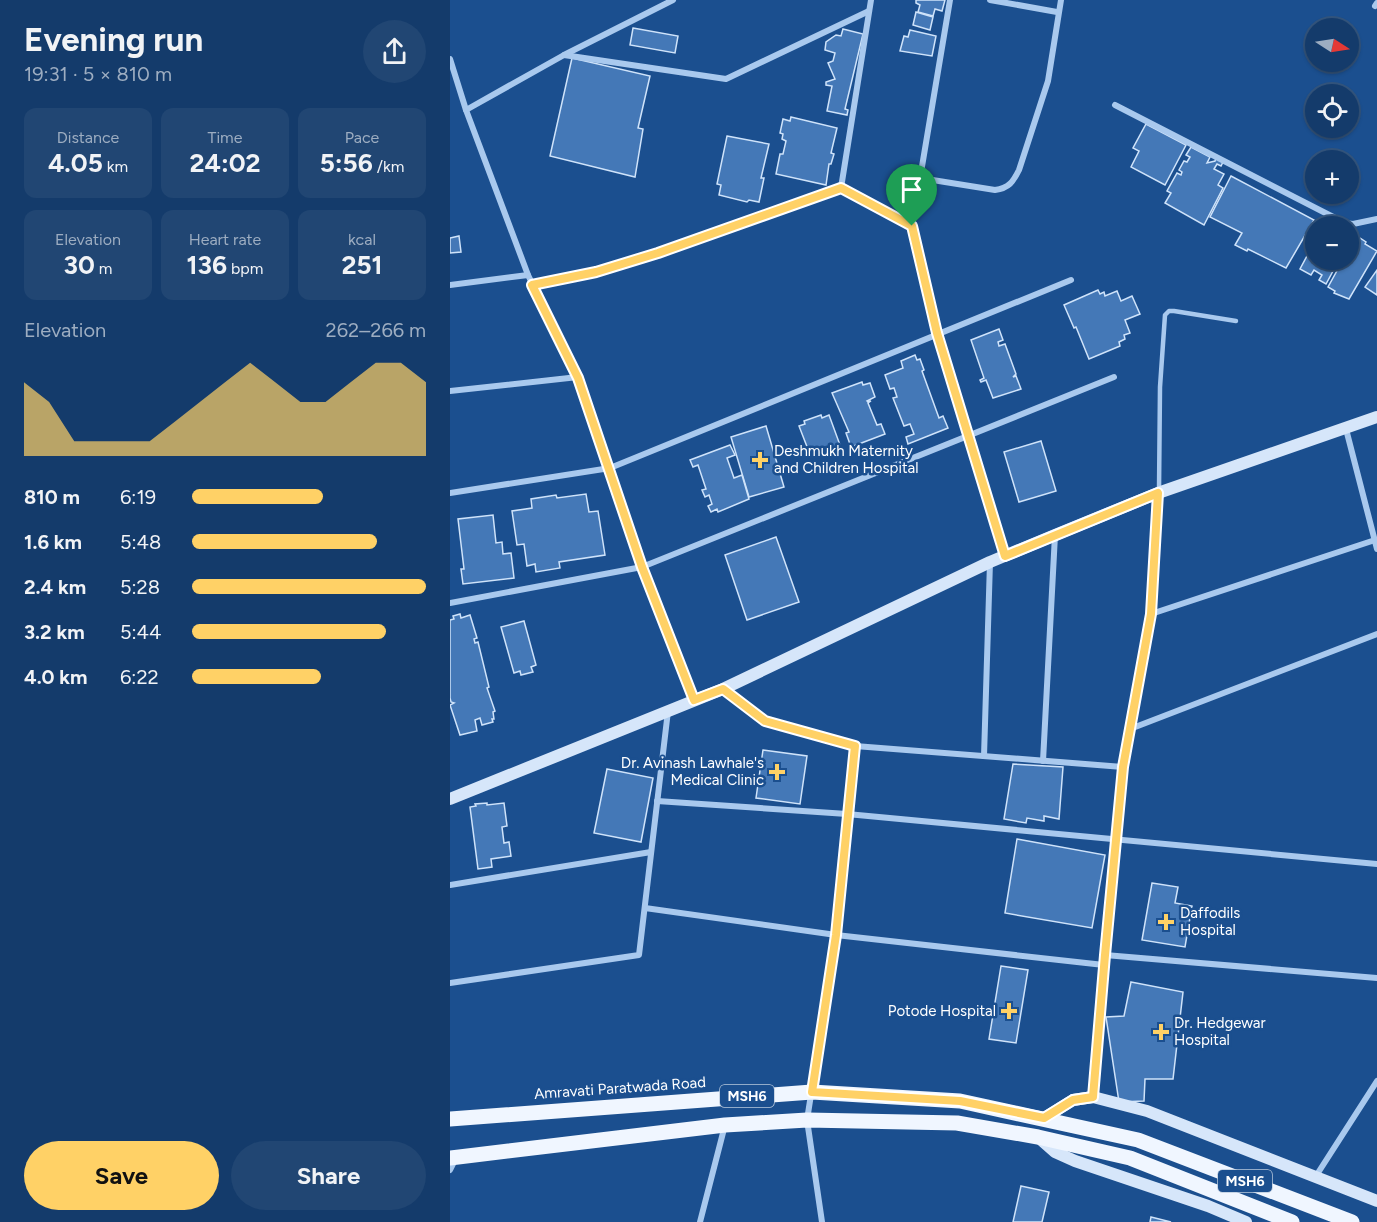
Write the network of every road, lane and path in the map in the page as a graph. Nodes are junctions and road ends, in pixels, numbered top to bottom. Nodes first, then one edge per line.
1 (673, 0) edge
2 (871, 0) edge
3 (950, 0) edge
4 (990, 0) edge
5 (1061, 0) edge
6 (1003, 1) edge
7 (869, 11) junction
8 (1057, 12) junction
9 (564, 55) junction
10 (450, 59) edge
11 (1115, 105) dead end
12 (466, 110) junction
13 (920, 178) junction
14 (841, 188) junction
15 (1377, 219) edge
16 (912, 226) junction
17 (528, 275) junction
18 (1071, 280) dead end
19 (450, 285) edge
20 (532, 285) junction
21 (1236, 321) dead end
22 (937, 333) junction
23 (1114, 377) dead end
24 (578, 378) junction
25 (450, 392) edge
26 (1377, 417) edge
27 (1346, 429) junction
28 (969, 435) junction
29 (610, 468) junction
30 (1158, 493) junction
31 (450, 494) edge
32 (1055, 535) junction
33 (1375, 540) junction
34 (1377, 549) edge
35 (1005, 556) junction
36 (990, 562) junction
37 (642, 567) junction
38 (450, 603) edge
39 (1151, 614) junction
40 (1377, 634) edge
41 (723, 689) junction
42 (694, 700) junction
43 (668, 711) junction
44 (1130, 729) junction
45 (855, 746) junction
46 (984, 756) junction
47 (1043, 761) junction
48 (1123, 767) junction
49 (450, 799) edge
50 (657, 801) junction
51 (847, 814) junction
52 (1116, 841) junction
53 (651, 852) junction
54 (1377, 864) edge
55 (450, 885) edge
56 (645, 908) junction
57 (836, 935) junction
58 (1105, 955) junction
59 (1104, 965) junction
60 (1377, 978) edge
61 (450, 983) edge
62 (1377, 1082) edge
63 (812, 1092) junction
64 (1093, 1097) junction
65 (1044, 1118) junction
66 (450, 1119) edge
67 (807, 1120) junction
68 (725, 1125) junction
69 (1038, 1137) junction
70 (452, 1162) edge
71 (1316, 1176) junction
72 (1377, 1201) edge
73 (700, 1222) edge
74 (822, 1222) edge
75 (1246, 1222) edge
76 (1292, 1222) edge
77 (1352, 1222) edge

1 - 9 street
2 - 7 street
3 - 13 street
4 - 6 street
5 - 8 street
6 - 8 street
7 - 9 street
7 - 14 street
8 - 13 street
9 - 12 street
10 - 12 street
11 - 15 street
12 - 17 street
13 - 16 street
14 - 16 street
14 - 20 street
16 - 22 street
17 - 19 street
17 - 20 street
18 - 22 street
20 - 24 street
21 - 30 lane
22 - 28 street
22 - 29 street
23 - 28 street
24 - 25 street
24 - 29 street
26 - 27 main road
27 - 30 main road
27 - 33 street
28 - 35 street
28 - 37 street
29 - 31 street
29 - 37 street
30 - 32 main road
30 - 39 street
32 - 35 main road
32 - 47 street
33 - 34 street
33 - 39 street
35 - 36 main road
36 - 41 main road
36 - 46 street
37 - 38 street
37 - 42 street
39 - 44 street
40 - 44 street
41 - 42 main road
41 - 45 street
42 - 43 main road
43 - 49 main road
43 - 50 street
44 - 48 street
45 - 46 street
45 - 51 street
46 - 47 street
47 - 48 street
48 - 52 street
50 - 51 street
50 - 53 street
51 - 52 street
51 - 57 street
52 - 54 street
52 - 58 street
53 - 55 street
53 - 56 street
56 - 57 street
56 - 61 street
57 - 59 street
57 - 63 street
58 - 59 street
58 - 60 street
59 - 64 street
62 - 71 street
63 - 65 main road, Amravati Paratwada Road / MSH6
63 - 66 main road, Amravati Paratwada Road / MSH6
63 - 67 street
64 - 65 main road
64 - 71 main road
65 - 77 main road, MSH6
67 - 68 main road, MSH6
67 - 69 main road, MSH6
67 - 74 street
68 - 70 main road, MSH6
68 - 73 street
69 - 75 main road
69 - 76 main road, MSH6
71 - 72 main road

